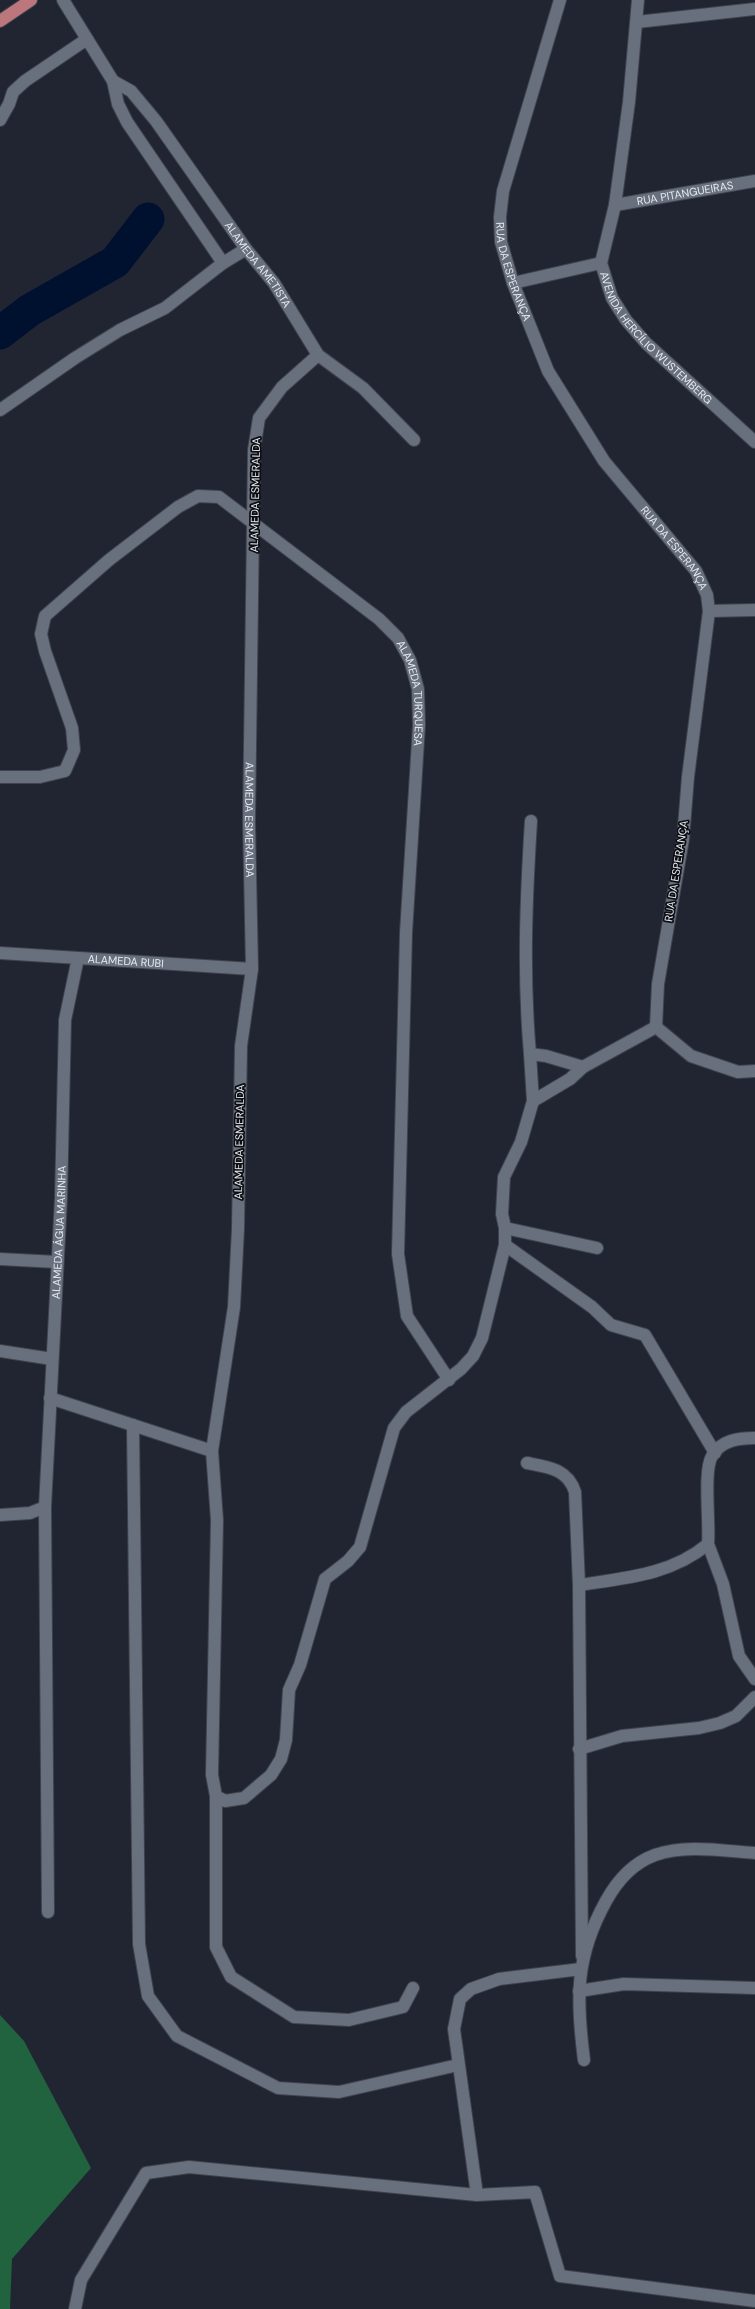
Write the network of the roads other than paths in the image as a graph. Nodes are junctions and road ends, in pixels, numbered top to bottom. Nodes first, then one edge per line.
1 (31, 0) edge
2 (63, 0) edge
3 (560, 0) edge
4 (638, 0) edge
5 (755, 9) edge
6 (0, 21) edge
7 (637, 22) junction
8 (87, 39) junction
9 (113, 80) junction
10 (0, 120) edge
11 (755, 181) edge
12 (615, 205) junction
13 (246, 249) junction
14 (223, 263) junction
15 (601, 263) junction
16 (513, 283) junction
17 (318, 355) junction
18 (0, 410) edge
19 (414, 440) dead end
20 (755, 442) edge
21 (254, 523) junction
22 (755, 610) edge
23 (709, 611) junction
24 (0, 777) edge
25 (531, 820) dead end
26 (0, 953) edge
27 (78, 958) junction
28 (252, 969) junction
29 (656, 1027) junction
30 (530, 1054) junction
31 (583, 1067) junction
32 (755, 1071) edge
33 (533, 1101) junction
34 (505, 1228) junction
35 (505, 1245) junction
36 (597, 1248) dead end
37 (0, 1259) edge
38 (57, 1262) junction
39 (0, 1351) edge
40 (52, 1359) junction
41 (449, 1380) junction
42 (50, 1398) junction
43 (133, 1425) junction
44 (755, 1438) edge
45 (212, 1452) junction
46 (715, 1452) junction
47 (527, 1463) dead end
48 (45, 1507) junction
49 (0, 1515) edge
50 (708, 1544) junction
51 (579, 1585) junction
52 (755, 1679) edge
53 (755, 1698) edge
54 (579, 1749) junction
55 (216, 1796) junction
56 (755, 1853) edge
57 (48, 1912) dead end
58 (582, 1956) junction
59 (581, 1969) junction
60 (413, 1988) dead end
61 (755, 1988) edge
62 (579, 1991) junction
63 (584, 2060) dead end
64 (458, 2065) junction
65 (477, 2195) junction
66 (755, 2301) edge
67 (75, 2309) edge

1 - 6 main road
2 - 8 street, ALAMEDA AMETISTA
3 - 16 street, RUA DA ESPERANÇA
4 - 7 street, AVENIDA HERCÍLIO WUSTEMBERG
5 - 7 street
7 - 12 street, AVENIDA HERCÍLIO WUSTEMBERG
8 - 9 street, ALAMEDA AMETISTA
8 - 10 street
9 - 13 street, ALAMEDA AMETISTA
9 - 14 street, ALAMEDA AMETISTA
11 - 12 street, RUA PITANGUEIRAS
12 - 15 street, AVENIDA HERCÍLIO WUSTEMBERG
13 - 14 street
13 - 17 street, ALAMEDA AMETISTA
14 - 18 street
15 - 16 street
15 - 20 street, AVENIDA HERCÍLIO WUSTEMBERG
16 - 23 street, RUA DA ESPERANÇA
17 - 19 street, ALAMEDA AMETISTA
17 - 21 street, ALAMEDA ESMERALDA
21 - 24 street, ALAMEDA TURQUESA
21 - 28 street, ALAMEDA ESMERALDA
21 - 41 street, ALAMEDA TURQUESA
22 - 23 street
23 - 29 street, RUA DA ESPERANÇA
25 - 30 street
26 - 27 street, ALAMEDA RUBI
27 - 28 street, ALAMEDA RUBI
27 - 38 street, ALAMEDA ÁGUA MARINHA
28 - 45 street, ALAMEDA ESMERALDA
29 - 31 street
29 - 32 street
30 - 31 street
30 - 33 street
31 - 33 street
33 - 34 street
34 - 35 street
34 - 36 street
35 - 41 street
35 - 46 street
37 - 38 street
38 - 40 street, ALAMEDA ÁGUA MARINHA
39 - 40 street
40 - 42 street, ALAMEDA ÁGUA MARINHA
41 - 55 street
42 - 43 street
42 - 48 street, ALAMEDA ÁGUA MARINHA
43 - 45 street
43 - 64 street
44 - 46 street
45 - 55 street, ALAMEDA ESMERALDA
46 - 50 street
47 - 51 street
48 - 49 street
48 - 57 street, ALAMEDA ÁGUA MARINHA
50 - 51 street
50 - 52 street
51 - 54 street
53 - 54 street
54 - 58 street
55 - 60 street, ALAMEDA ESMERALDA
56 - 58 street
58 - 59 street
59 - 62 street
59 - 64 street
61 - 62 street
62 - 63 street
64 - 65 street
65 - 66 street
65 - 67 street

